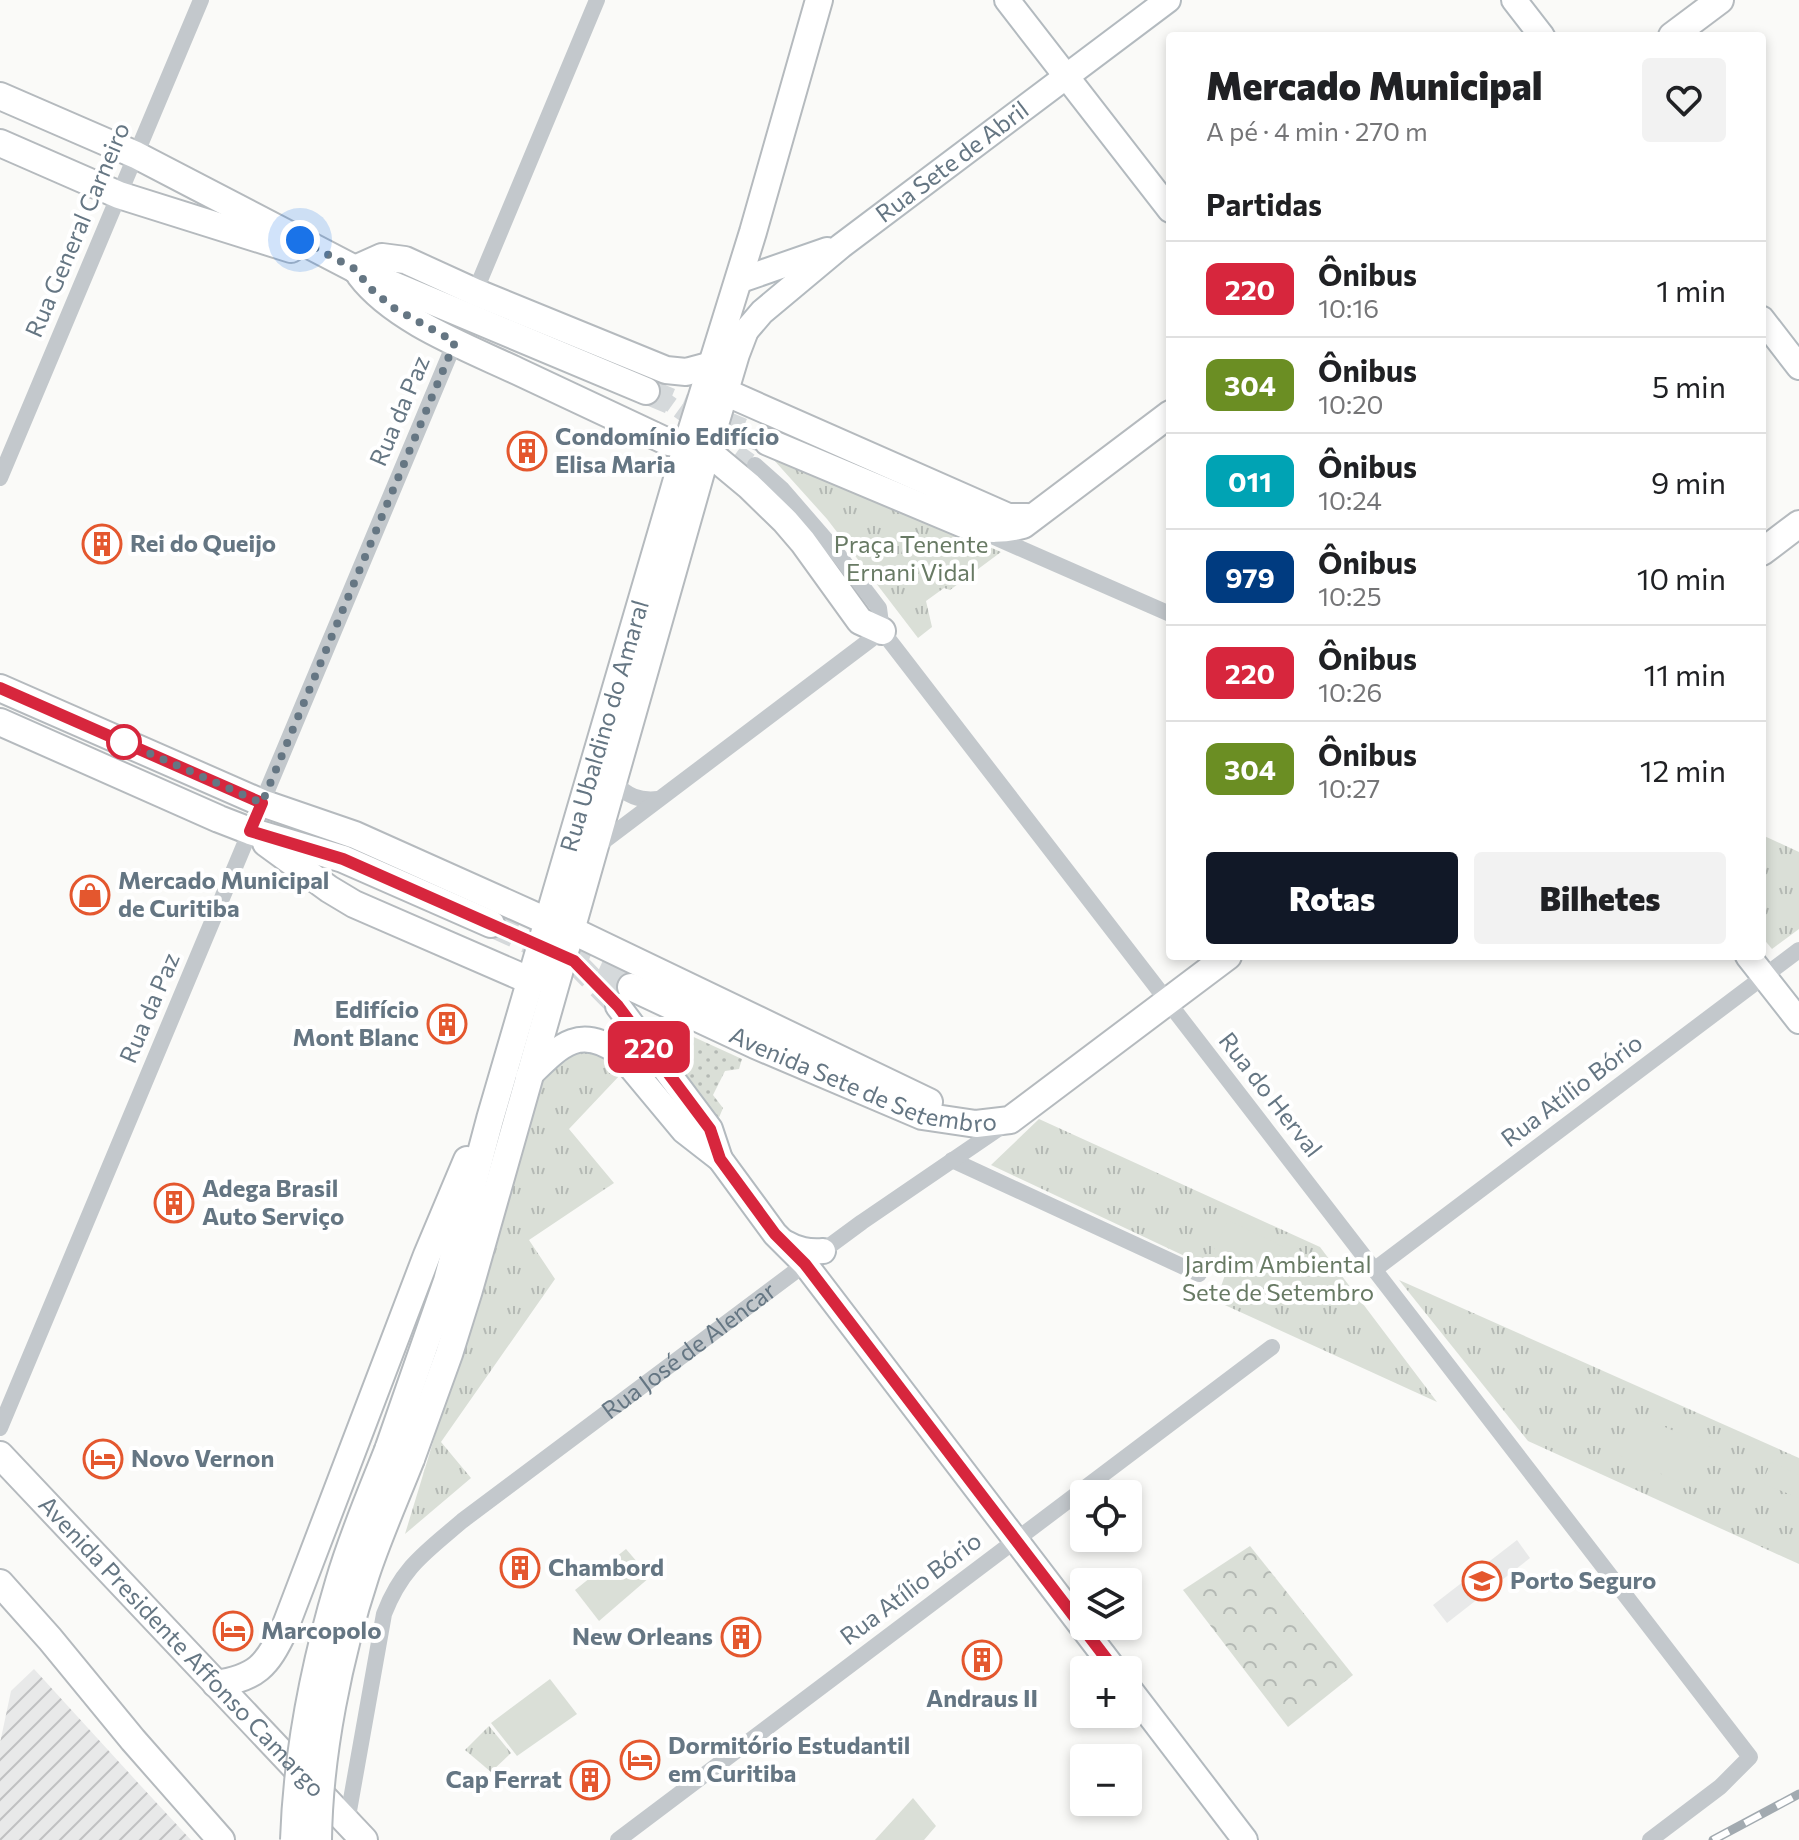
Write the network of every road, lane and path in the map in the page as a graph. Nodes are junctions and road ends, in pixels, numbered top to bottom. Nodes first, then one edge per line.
1 (201, 0) edge
2 (597, 0) edge
3 (819, 0) edge
4 (1007, 0) edge
5 (1168, 0) edge
6 (1514, 0) edge
7 (1720, 0) edge
8 (1539, 32) edge
9 (1677, 32) edge
10 (1067, 76) junction
11 (0, 96) edge
12 (0, 143) edge
13 (136, 155) junction
14 (119, 195) junction
15 (1166, 205) edge
16 (841, 246) junction
17 (355, 269) junction
18 (738, 281) junction
19 (475, 292) junction
20 (1766, 324) edge
21 (744, 333) joint
22 (455, 342) junction
23 (712, 365) junction
24 (1799, 367) edge
25 (646, 391) tunnel mouth
26 (725, 392) junction
27 (1166, 417) edge
28 (768, 442) tunnel mouth
29 (697, 448) junction
30 (755, 465) tunnel mouth
31 (0, 478) edge
32 (1030, 519) junction
33 (1799, 524) edge
34 (968, 526) junction
35 (1766, 549) edge
36 (1041, 557) junction
37 (1166, 612) edge
38 (882, 631) junction
39 (0, 688) edge
40 (0, 722) edge
41 (614, 782) junction
42 (658, 799) junction
43 (262, 803) junction
44 (250, 831) junction
45 (594, 849) junction
46 (491, 924) tunnel mouth
47 (560, 926) junction
48 (1799, 950) edge
49 (1223, 960) edge
50 (1751, 960) edge
51 (1764, 976) junction
52 (531, 981) junction
53 (625, 996) joint
54 (1167, 1002) junction
55 (1799, 1021) edge
56 (528, 1077) junction
57 (490, 1119) junction
58 (1010, 1120) junction
59 (976, 1124) junction
60 (720, 1159) junction
61 (952, 1160) junction
62 (814, 1257) junction
63 (1374, 1270) junction
64 (1199, 1274) dead end
65 (1272, 1347) dead end
66 (0, 1428) edge
67 (399, 1454) junction
68 (0, 1455) edge
69 (1016, 1540) junction
70 (0, 1583) edge
71 (1104, 1656) edge
72 (216, 1684) junction
73 (1142, 1705) edge
74 (355, 1831) edge
75 (221, 1840) edge
76 (294, 1840) edge
77 (318, 1840) edge
78 (618, 1840) edge
79 (1245, 1840) edge
80 (1650, 1840) edge

1 - 13 street, Rua General Carneiro
2 - 19 street
3 - 18 main road, Rua Ubaldino do Amaral
4 - 10 street
5 - 10 street, Rua Sete de Abril
6 - 8 street
7 - 9 main road
10 - 15 street
10 - 16 street, Rua Sete de Abril
11 - 13 main road
12 - 14 main road
13 - 14 street, Rua General Carneiro
13 - 17 main road
14 - 17 main road
14 - 31 street, Rua General Carneiro
16 - 18 street
16 - 21 street, Rua Sete de Abril
17 - 19 main road
17 - 22 main road
17 - 25 main road
18 - 23 main road, Rua Ubaldino do Amaral
19 - 23 main road
20 - 24 street
21 - 26 main road, Rua Ubaldino do Amaral
22 - 29 main road
22 - 43 street, Rua da Paz
23 - 29 main road, Rua Ubaldino do Amaral
26 - 29 main road, Rua Ubaldino do Amaral
26 - 32 main road
27 - 32 main road
28 - 34 main road
29 - 38 main road
29 - 41 main road, Rua Ubaldino do Amaral
29 - 47 main road, Rua Ubaldino do Amaral
30 - 38 street, Rua do Herval
32 - 34 main road
32 - 36 street
33 - 35 main road
34 - 36 street
36 - 37 street
38 - 42 street
38 - 54 street, Rua do Herval
39 - 43 main road
40 - 44 main road
41 - 42 street
41 - 45 main road, Rua Ubaldino do Amaral
42 - 45 street
43 - 44 street, Rua da Paz
43 - 47 main road
44 - 46 main road
44 - 52 main road
44 - 66 street, Rua da Paz
45 - 47 main road, Rua Ubaldino do Amaral
47 - 52 main road, Rua Ubaldino do Amaral
47 - 56 main road, Rua Ubaldino do Amaral
47 - 59 main road
48 - 51 street, Rua Atílio Bório
49 - 54 main road, Rua José de Alencar
50 - 51 street
51 - 55 street
51 - 63 street, Rua Atílio Bório
52 - 57 main road, Rua Ubaldino do Amaral
53 - 59 main road, Avenida Sete de Setembro
53 - 60 street
54 - 58 main road, Rua José de Alencar
54 - 63 street, Rua do Herval
56 - 60 street
56 - 67 main road, Rua Ubaldino do Amaral
57 - 67 main road, Rua Ubaldino do Amaral
57 - 72 main road
58 - 59 main road, Avenida Sete de Setembro
58 - 61 street, Rua José de Alencar
60 - 62 street
61 - 62 street, Rua José de Alencar
61 - 64 street
62 - 69 street
62 - 74 street, Rua José de Alencar
63 - 80 street, Rua do Herval
65 - 69 street, Rua Atílio Bório
67 - 76 main road, bridge
67 - 77 main road, bridge
68 - 72 main road, Avenida Presidente Affonso Camargo
69 - 71 street
69 - 78 street, Rua Atílio Bório
70 - 75 main road
72 - 74 main road, Avenida Presidente Affonso Camargo
73 - 79 street

